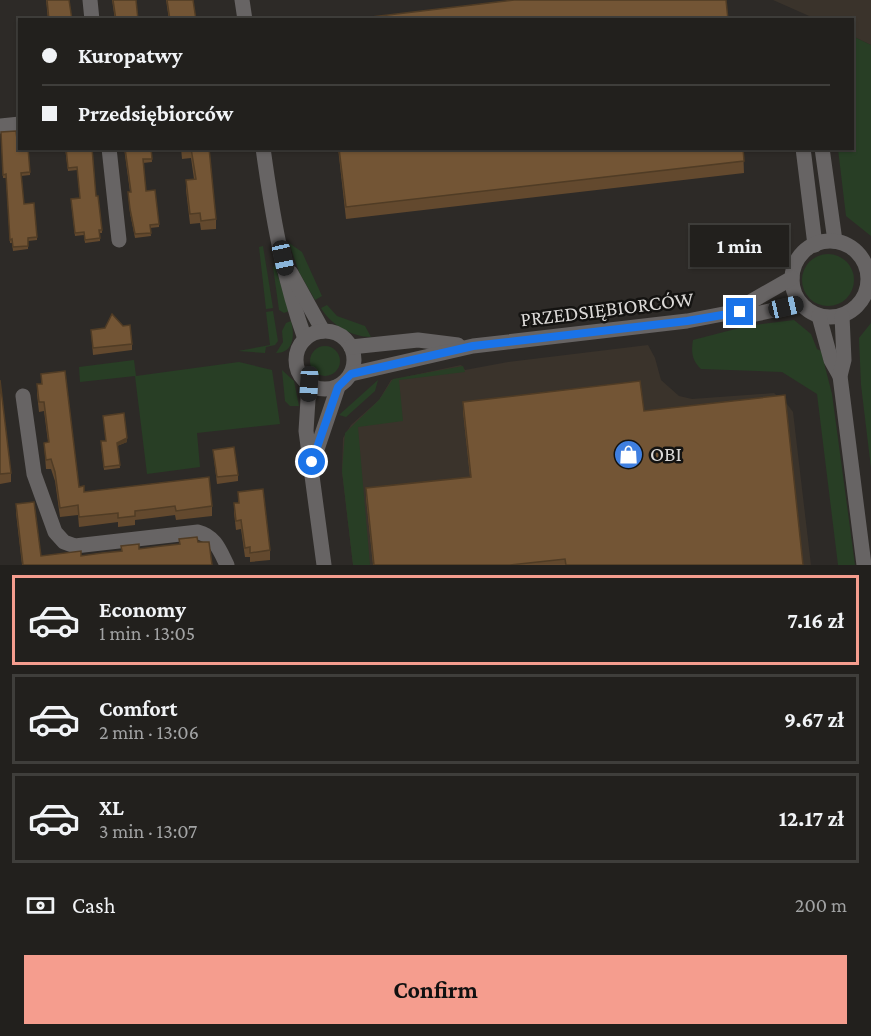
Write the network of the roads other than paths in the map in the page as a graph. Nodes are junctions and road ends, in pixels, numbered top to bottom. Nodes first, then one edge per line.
1 (90, 0) edge
2 (242, 0) edge
3 (92, 18) edge
4 (245, 18) edge
5 (18, 124) edge
6 (0, 126) edge
7 (109, 150) edge
8 (262, 150) edge
9 (803, 150) edge
10 (822, 150) edge
11 (119, 240) dead end
12 (835, 241) junction
13 (815, 245) junction
14 (283, 258) junction
15 (792, 278) junction
16 (801, 304) junction
17 (744, 310) junction
18 (819, 316) junction
19 (842, 316) junction
20 (323, 331) junction
21 (305, 339) junction
22 (351, 346) junction
23 (473, 346) junction
24 (351, 374) junction
25 (840, 376) junction
26 (309, 384) junction
27 (338, 387) junction
28 (23, 396) dead end
29 (312, 462) junction
30 (227, 565) edge
31 (323, 565) edge
32 (864, 565) edge

1 - 3 street
2 - 4 street
5 - 6 street
7 - 11 street
8 - 14 street
9 - 13 street
10 - 12 street
12 - 13 street
12 - 19 street
13 - 15 street
14 - 20 street
14 - 21 street
15 - 16 street
15 - 17 street
16 - 17 street, PRZEDSIĘBIORCÓW
16 - 18 street
17 - 23 street, PRZEDSIĘBIORCÓW
18 - 19 street
18 - 25 street
19 - 25 street
20 - 21 street
20 - 22 street
21 - 26 street
22 - 23 street, PRZEDSIĘBIORCÓW
22 - 24 street
23 - 24 street, PRZEDSIĘBIORCÓW
24 - 27 street
25 - 32 street
26 - 27 street
26 - 29 street
27 - 29 street
28 - 30 street
29 - 31 street

